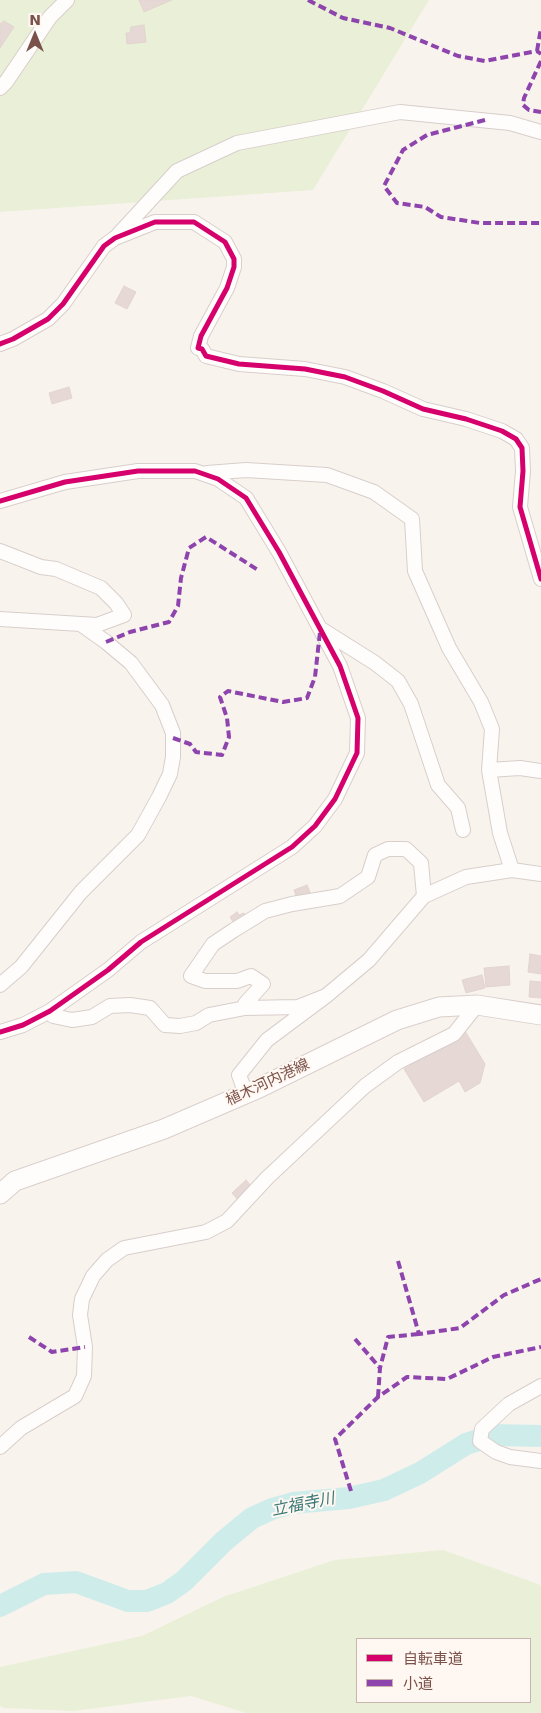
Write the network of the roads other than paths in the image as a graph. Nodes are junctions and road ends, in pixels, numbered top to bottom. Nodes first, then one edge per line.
1 (67, 0) edge
2 (0, 88) edge
3 (541, 132) edge
4 (116, 238) junction
5 (0, 344) edge
6 (202, 474) junction
7 (0, 501) edge
8 (0, 551) edge
9 (541, 579) edge
10 (0, 619) edge
11 (82, 625) junction
12 (320, 629) junction
13 (489, 770) junction
14 (541, 771) edge
15 (463, 830) dead end
16 (512, 870) junction
17 (541, 874) edge
18 (424, 896) junction
19 (0, 985) edge
20 (326, 996) junction
21 (477, 1005) junction
22 (246, 1008) junction
23 (50, 1011) junction
24 (541, 1015) edge
25 (0, 1032) edge
26 (246, 1094) junction
27 (0, 1194) edge
28 (541, 1386) edge
29 (0, 1447) edge
30 (541, 1461) edge

1 - 2 street
3 - 4 street
4 - 5 street
4 - 9 street
6 - 7 street
6 - 12 street
6 - 13 street
8 - 11 street
10 - 11 street
11 - 19 street
12 - 15 street
12 - 23 street
13 - 14 street
13 - 16 street
16 - 17 street
16 - 18 street
18 - 20 street
18 - 22 street
20 - 22 street
20 - 26 street
21 - 24 main road, 植木河内港線
21 - 26 main road, 植木河内港線
21 - 29 street
22 - 23 street
23 - 25 street
26 - 27 main road, 植木河内港線
28 - 30 street

